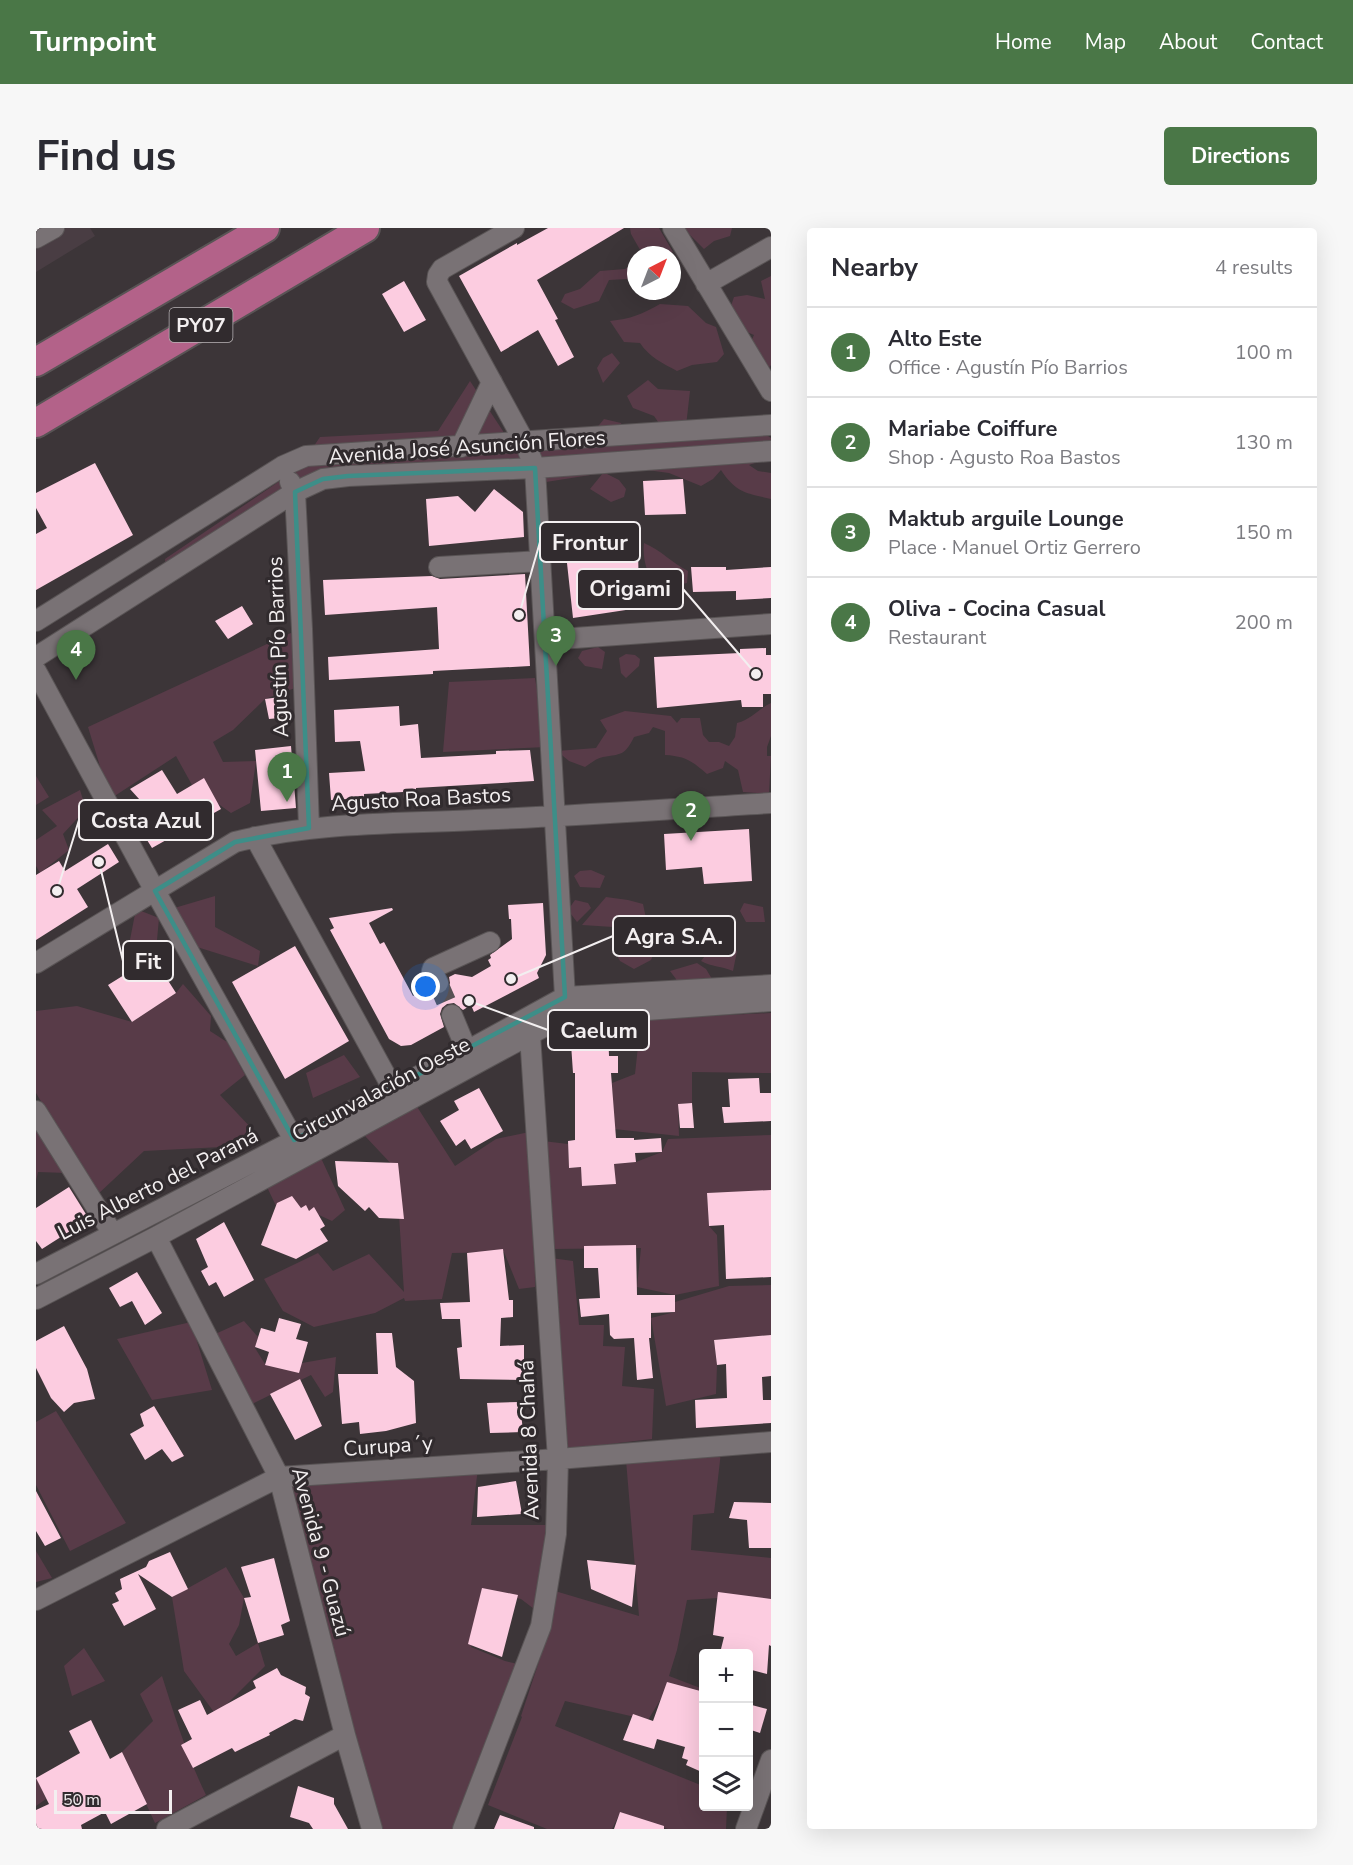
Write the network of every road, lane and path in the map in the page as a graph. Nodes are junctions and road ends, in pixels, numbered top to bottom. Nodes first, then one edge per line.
1 (54, 228) edge
2 (265, 228) edge
3 (365, 228) edge
4 (514, 228) edge
5 (673, 228) edge
6 (36, 238) edge
7 (771, 247) edge
8 (706, 284) junction
9 (36, 362) edge
10 (492, 382) junction
11 (771, 391) edge
12 (36, 423) edge
13 (771, 425) edge
14 (525, 443) junction
15 (461, 447) junction
16 (771, 451) edge
17 (283, 466) junction
18 (535, 468) junction
19 (295, 492) junction
20 (540, 561) junction
21 (438, 567) dead end
22 (36, 621) edge
23 (771, 624) edge
24 (546, 639) junction
25 (36, 657) edge
26 (36, 671) edge
27 (771, 803) edge
28 (556, 817) junction
29 (309, 828) junction
30 (255, 837) junction
31 (155, 891) junction
32 (490, 942) dead end
33 (36, 963) edge
34 (438, 983) tunnel mouth
35 (771, 985) edge
36 (566, 997) junction
37 (771, 1001) edge
38 (452, 1015) tunnel mouth
39 (530, 1035) junction
40 (466, 1051) junction
41 (393, 1089) junction
42 (36, 1111) edge
43 (294, 1140) junction
44 (113, 1234) junction
45 (156, 1237) junction
46 (36, 1274) edge
47 (36, 1299) edge
48 (771, 1442) edge
49 (558, 1459) junction
50 (279, 1478) junction
51 (36, 1600) edge
52 (345, 1735) junction
53 (771, 1760) edge
54 (167, 1829) edge
55 (372, 1829) edge
56 (463, 1829) edge
57 (746, 1829) edge

1 - 6 street
2 - 9 highway, PY07
3 - 12 highway, PY07
4 - 10 street
5 - 8 street
7 - 8 street
8 - 11 street
10 - 14 street
10 - 15 street
13 - 14 street, Avenida José Asunción Flores
14 - 15 street, Avenida José Asunción Flores
14 - 18 street
15 - 17 street, Avenida José Asunción Flores
16 - 18 street, Avenida José Asunción Flores
17 - 19 street, Agustín Pío Barrios
17 - 22 street, Avenida José Asunción Flores
18 - 19 street, Avenida José Asunción Flores
18 - 20 street
19 - 25 street, Avenida José Asunción Flores
19 - 29 street, Agustín Pío Barrios
20 - 21 street
20 - 24 street
23 - 24 street
24 - 28 street
26 - 31 street
27 - 28 street, Agusto Roa Bastos
28 - 29 street, Agusto Roa Bastos
28 - 36 street
29 - 30 street, Agusto Roa Bastos
30 - 31 street, Agusto Roa Bastos
30 - 41 street
31 - 33 street, Agusto Roa Bastos
31 - 43 street
32 - 34 street
35 - 36 street, Luis Alberto del Paraná
36 - 40 street, Luis Alberto del Paraná
37 - 39 street, Circunvalación Oeste
38 - 40 street
39 - 45 street, Circunvalación Oeste
39 - 49 street, Avenida 8 Chahá
40 - 41 street, Luis Alberto del Paraná
41 - 43 street, Luis Alberto del Paraná
42 - 44 street
43 - 44 street, Luis Alberto del Paraná
44 - 46 street, Luis Alberto del Paraná
45 - 47 street, Circunvalación Oeste
45 - 50 street, Avenida 9 - Guazú
48 - 49 street, Curupa´y
49 - 50 street, Curupa´y
49 - 56 street, Avenida 8 Chahá
50 - 51 street, Curupa´y
50 - 52 street, Avenida 9 - Guazú
52 - 54 street
52 - 55 street, Avenida 9 - Guazú
53 - 57 street

